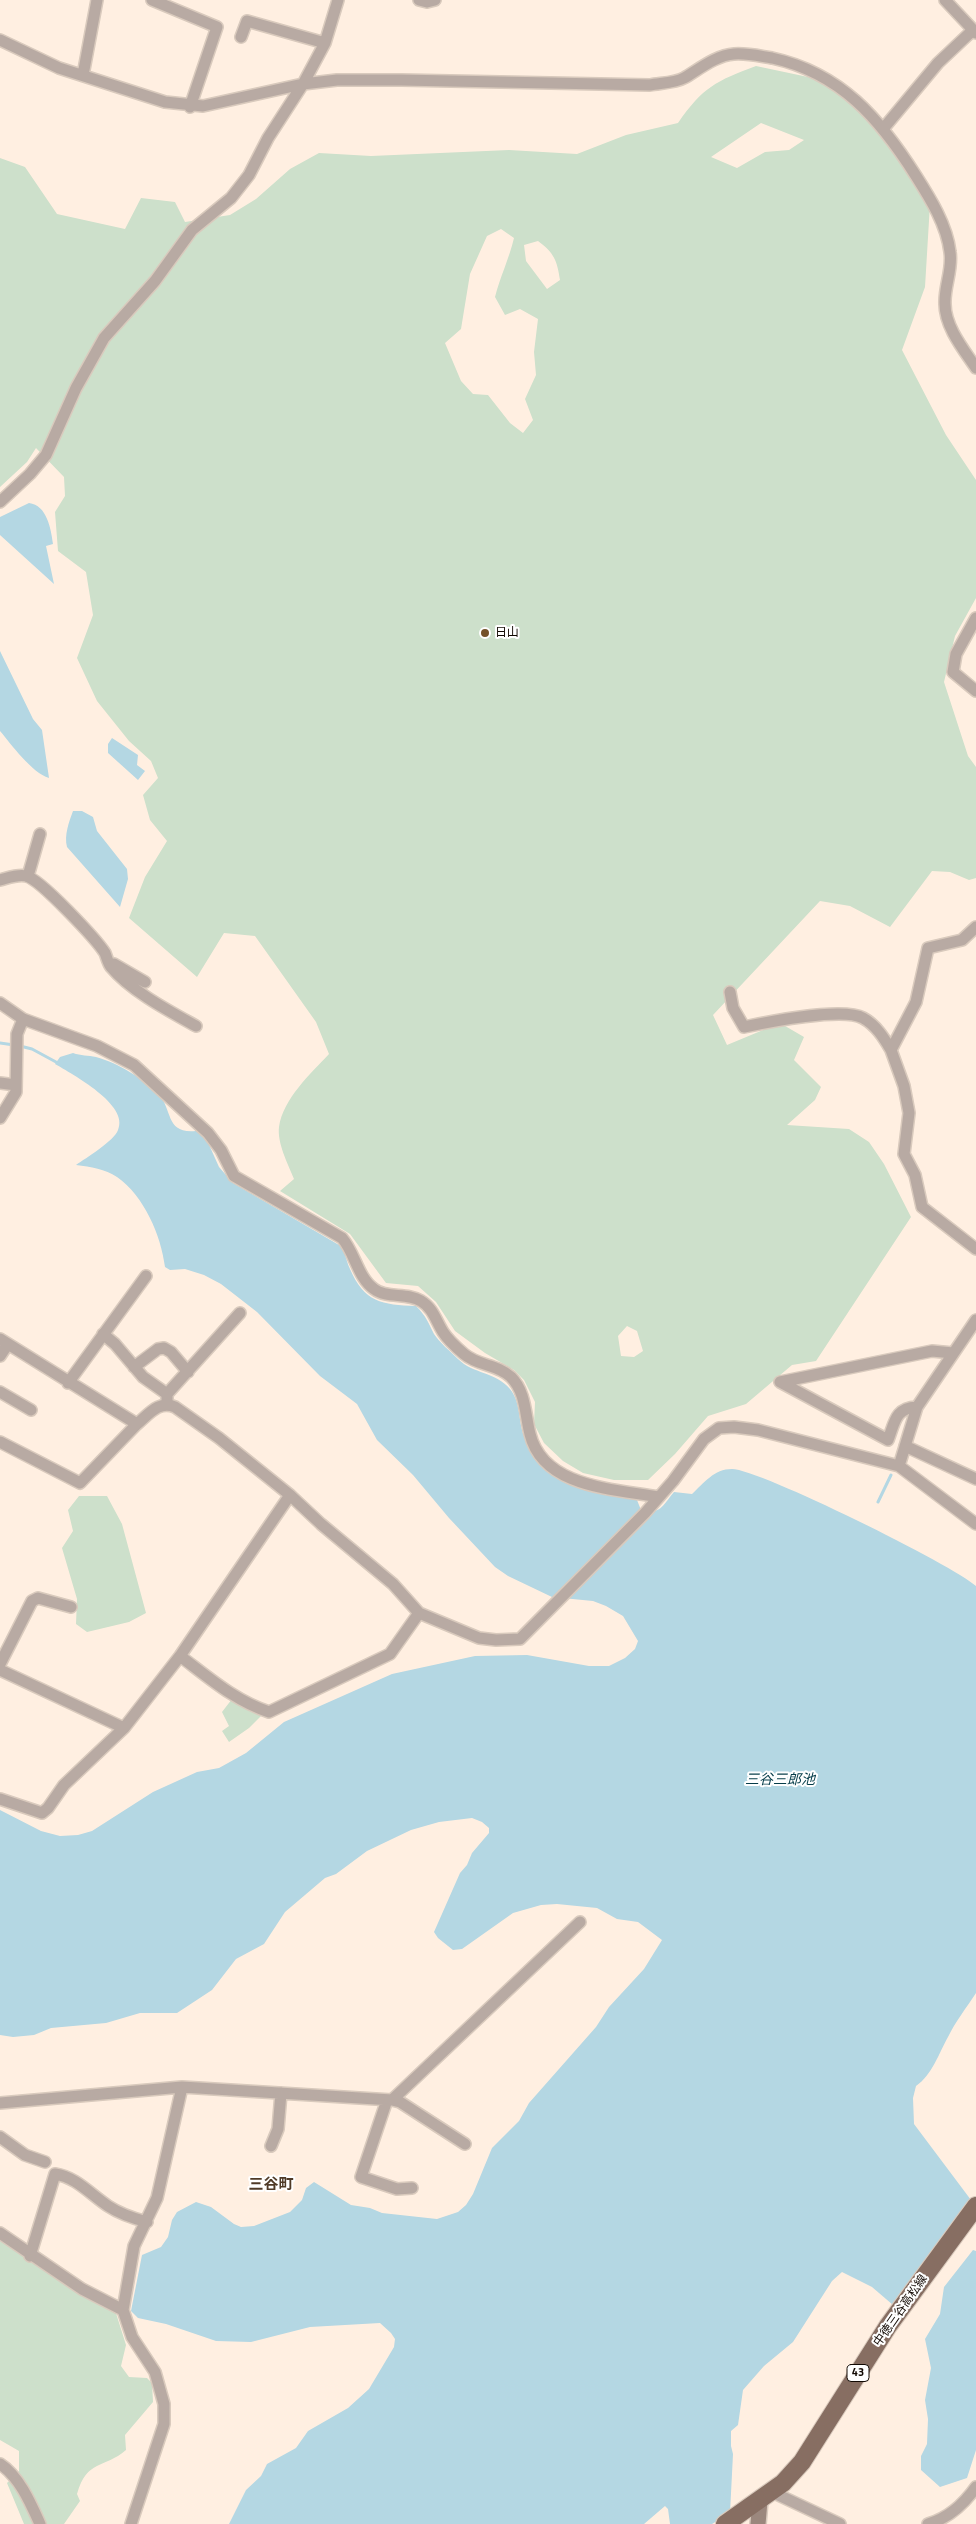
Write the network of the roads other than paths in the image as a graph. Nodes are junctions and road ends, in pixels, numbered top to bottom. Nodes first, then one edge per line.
1 (97, 0) edge
2 (152, 0) edge
3 (338, 0) edge
4 (419, 0) edge
5 (435, 0) edge
6 (946, 0) edge
7 (974, 31) edge
8 (242, 38) dead end
9 (0, 40) edge
10 (325, 43) junction
11 (82, 75) junction
12 (302, 84) junction
13 (190, 106) junction
14 (882, 129) junction
15 (976, 368) edge
16 (0, 502) edge
17 (976, 618) edge
18 (976, 690) edge
19 (40, 834) dead end
20 (28, 876) junction
21 (0, 880) edge
22 (976, 927) edge
23 (104, 953) junction
24 (146, 982) dead end
25 (730, 992) dead end
26 (0, 1003) edge
27 (23, 1019) junction
28 (196, 1026) dead end
29 (891, 1050) junction
30 (0, 1083) edge
31 (16, 1085) junction
32 (0, 1118) edge
33 (976, 1249) edge
34 (146, 1276) dead end
35 (240, 1313) dead end
36 (976, 1320) edge
37 (103, 1334) junction
38 (4, 1342) edge
39 (953, 1353) junction
40 (0, 1356) edge
41 (134, 1367) junction
42 (188, 1372) junction
43 (68, 1383) junction
44 (0, 1392) edge
45 (167, 1399) junction
46 (917, 1407) junction
47 (31, 1410) dead end
48 (137, 1424) junction
49 (0, 1442) edge
50 (905, 1446) junction
51 (899, 1466) junction
52 (976, 1479) edge
53 (290, 1495) junction
54 (659, 1497) junction
55 (976, 1524) edge
56 (71, 1607) dead end
57 (419, 1614) junction
58 (180, 1656) junction
59 (0, 1664) edge
60 (0, 1670) edge
61 (124, 1728) junction
62 (0, 1799) edge
63 (580, 1922) dead end
64 (182, 2087) junction
65 (281, 2093) junction
66 (390, 2100) junction
67 (0, 2103) edge
68 (0, 2137) edge
69 (466, 2144) dead end
70 (271, 2146) dead end
71 (45, 2162) dead end
72 (412, 2188) dead end
73 (976, 2206) edge
74 (147, 2222) junction
75 (0, 2233) edge
76 (30, 2256) junction
77 (123, 2310) junction
78 (0, 2464) edge
79 (976, 2486) edge
80 (766, 2496) junction
81 (934, 2523) edge
82 (40, 2524) edge
83 (131, 2524) edge
84 (726, 2524) edge
85 (758, 2524) edge
86 (840, 2524) edge

1 - 11 street
2 - 13 street
3 - 10 street
4 - 5 street
6 - 7 street
7 - 14 street
8 - 10 street
9 - 11 street
10 - 12 street
11 - 13 street
12 - 13 street
12 - 14 street
12 - 16 street
14 - 15 street
17 - 18 street
19 - 20 street
20 - 21 street
20 - 23 street
22 - 29 street
23 - 24 street
23 - 28 street
25 - 29 street
26 - 27 street
27 - 31 street
27 - 54 street
29 - 33 street
30 - 31 street
31 - 32 street
34 - 37 street
35 - 42 street
36 - 39 street
37 - 41 street
37 - 43 street
38 - 40 street
38 - 43 street
39 - 46 street
39 - 46 street
41 - 42 street
41 - 45 street
42 - 45 street
43 - 48 street
44 - 47 street
45 - 48 street
45 - 53 street
46 - 50 street
48 - 49 street
50 - 51 street
50 - 52 street
51 - 54 street
51 - 55 street
53 - 57 street
53 - 58 street
54 - 57 street
56 - 59 street
57 - 58 street
58 - 61 street
60 - 61 street
61 - 62 street
63 - 66 street
64 - 65 street
64 - 67 street
64 - 74 street
65 - 66 street
65 - 70 street
66 - 69 street
66 - 72 street
68 - 71 street
73 - 80 main road, 中徳三谷高松線 / 43
74 - 76 street
74 - 77 street
75 - 76 street
76 - 77 street
77 - 83 street
78 - 82 street
79 - 81 street
80 - 84 main road, 中徳三谷高松線 / 43
80 - 85 street
80 - 86 street

